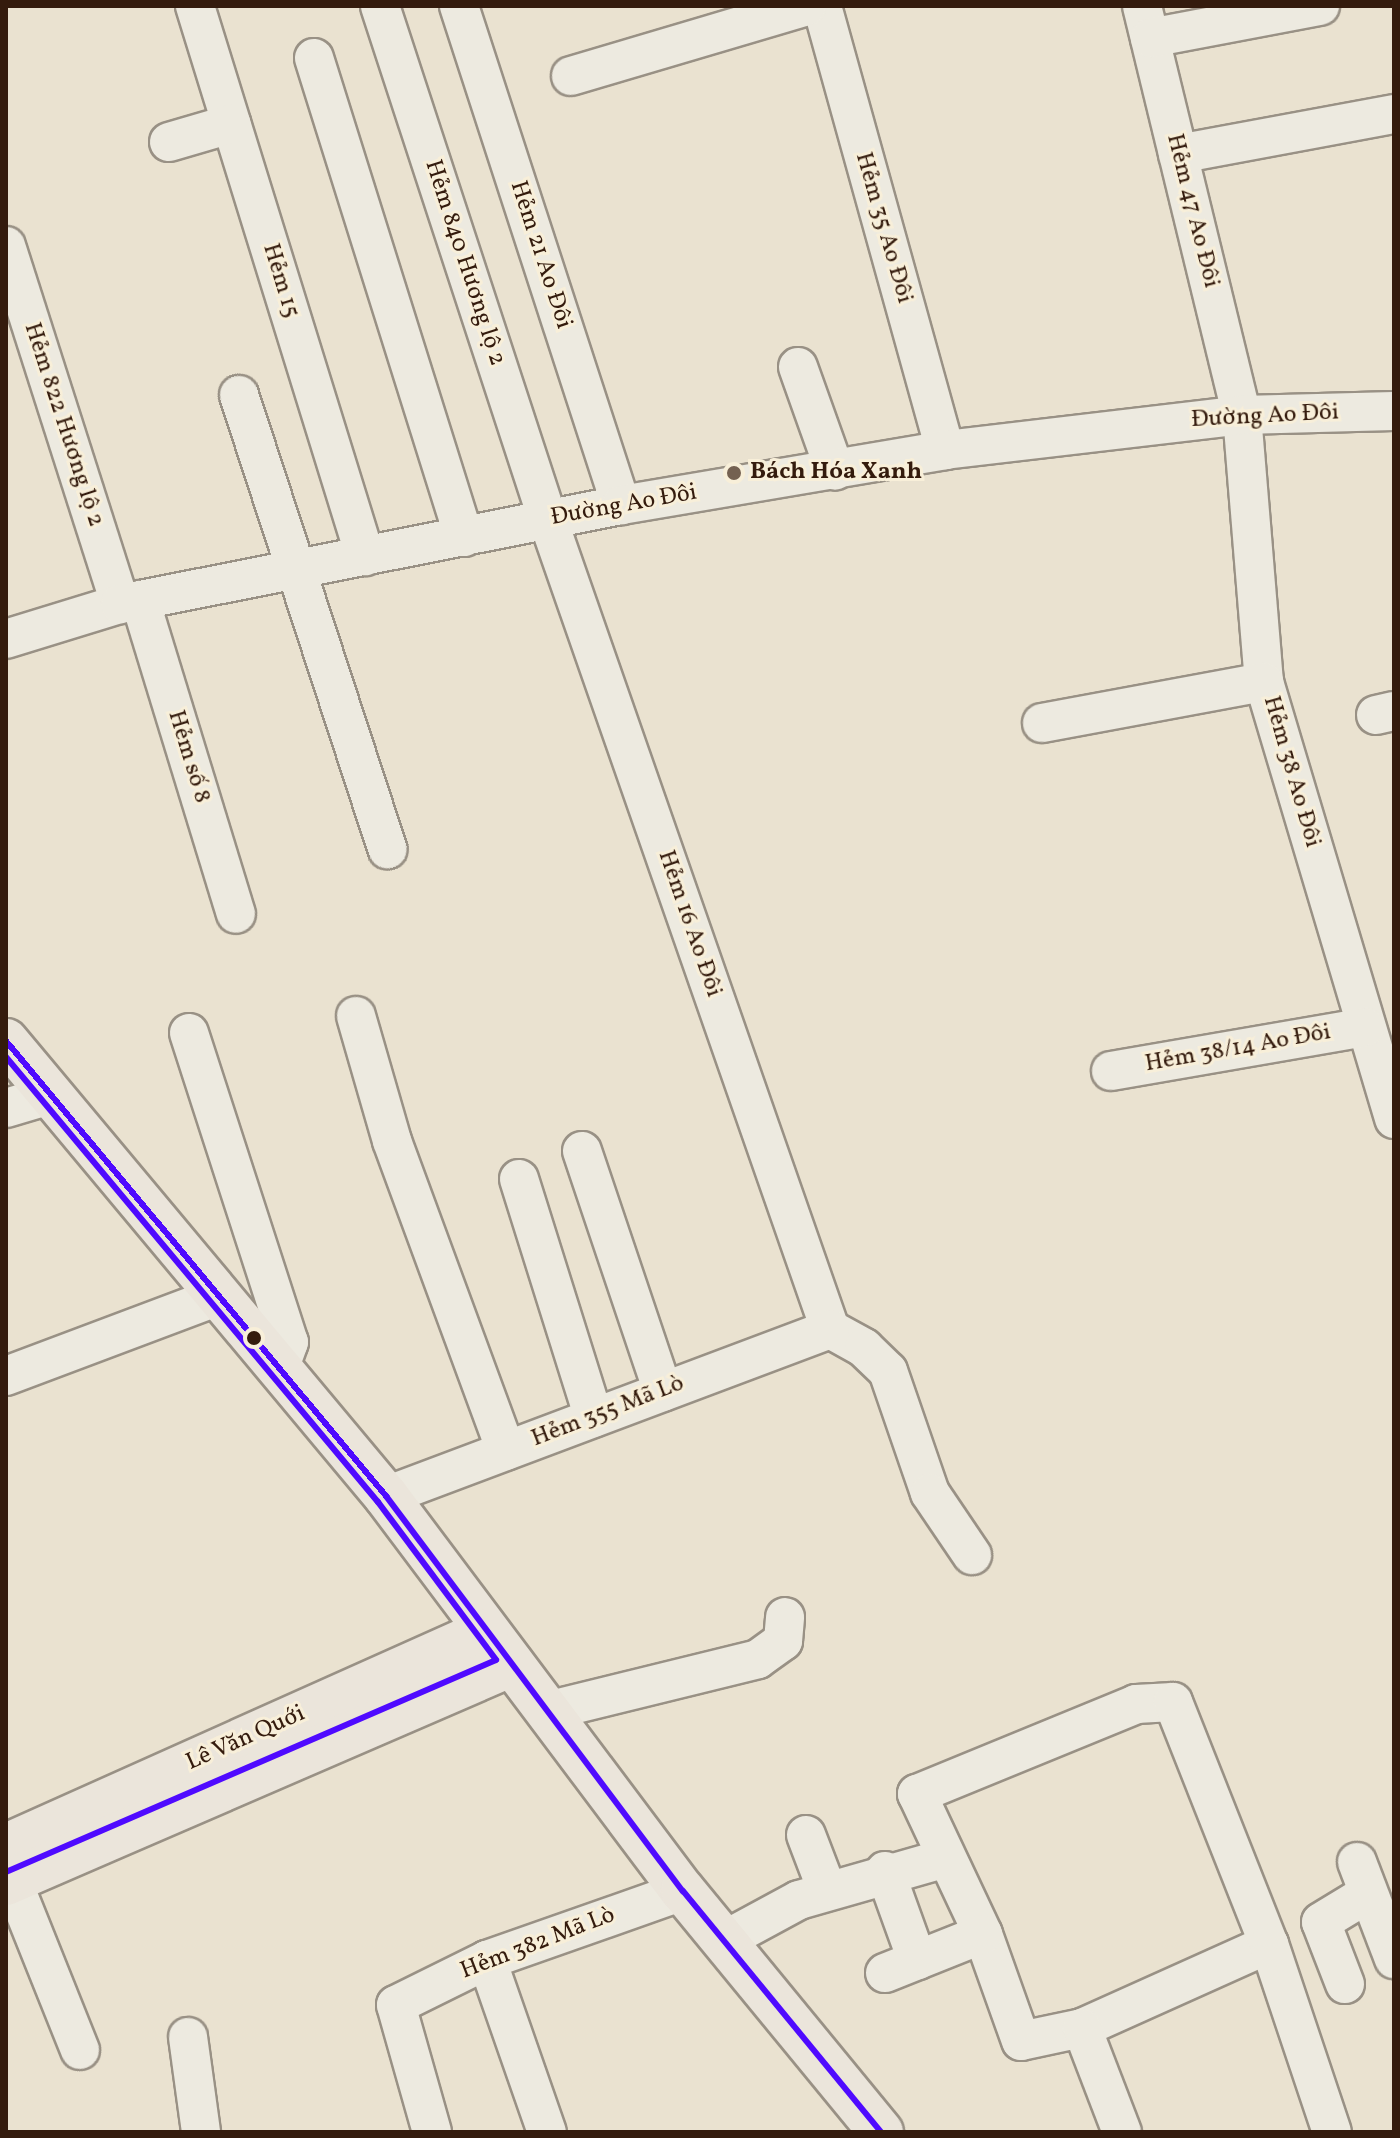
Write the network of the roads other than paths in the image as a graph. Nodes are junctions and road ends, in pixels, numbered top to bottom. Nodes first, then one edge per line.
1 (195, 6) edge
2 (380, 6) edge
3 (459, 6) edge
4 (807, 6) edge
5 (822, 6) edge
6 (1320, 6) edge
7 (1146, 22) edge
8 (314, 58) dead end
9 (571, 76) dead end
10 (1394, 114) edge
11 (231, 124) junction
12 (169, 142) dead end
13 (1178, 154) junction
14 (6, 246) edge
15 (798, 367) dead end
16 (239, 395) dead end
17 (1394, 411) edge
18 (1242, 415) junction
19 (945, 450) junction
20 (835, 471) junction
21 (621, 505) junction
22 (548, 520) junction
23 (464, 537) junction
24 (365, 556) junction
25 (295, 570) junction
26 (130, 602) junction
27 (6, 639) edge
28 (1264, 682) junction
29 (1042, 723) dead end
30 (387, 849) dead end
31 (236, 914) dead end
32 (356, 1016) dead end
33 (1365, 1027) junction
34 (189, 1033) dead end
35 (6, 1041) edge
36 (1111, 1071) dead end
37 (50, 1095) junction
38 (6, 1108) edge
39 (1394, 1119) edge
40 (582, 1151) dead end
41 (519, 1179) dead end
42 (219, 1296) junction
43 (830, 1329) junction
44 (280, 1367) junction
45 (6, 1376) edge
46 (663, 1392) junction
47 (594, 1418) junction
48 (506, 1451) junction
49 (386, 1496) junction
50 (972, 1555) dead end
51 (785, 1617) dead end
52 (499, 1648) junction
53 (547, 1711) junction
54 (806, 1835) dead end
55 (946, 1858) junction
56 (8, 1870) edge
57 (885, 1871) junction
58 (827, 1890) junction
59 (683, 1891) junction
60 (983, 1934) junction
61 (725, 1940) junction
62 (1269, 1944) junction
63 (1394, 1959) edge
64 (487, 1960) junction
65 (1345, 1984) dead end
66 (1082, 2028) junction
67 (188, 2037) dead end
68 (80, 2050) dead end
69 (201, 2132) edge
70 (432, 2132) edge
71 (547, 2132) edge
72 (881, 2132) edge
73 (1122, 2132) edge
74 (1332, 2132) edge

1 - 11 street, Hẻm 15
2 - 22 street, Hẻm 840 Hương lộ 2
3 - 21 street, Hẻm 21 Ao Đôi
4 - 9 street
5 - 19 street, Hẻm 35 Ao Đôi
6 - 7 street
7 - 13 street, Hẻm 47 Ao Đôi
8 - 23 street
10 - 13 street
11 - 12 street
11 - 24 street, Hẻm 15
13 - 18 street, Hẻm 47 Ao Đôi
14 - 26 street, Hẻm 822 Hương lộ 2
15 - 20 street
16 - 25 street
17 - 18 street, Đường Ao Đôi
18 - 19 street, Đường Ao Đôi
18 - 28 street, Hẻm 38 Ao Đôi
19 - 20 street, Đường Ao Đôi
20 - 21 street, Đường Ao Đôi
21 - 22 street, Đường Ao Đôi
22 - 23 street, Đường Ao Đôi
22 - 43 street, Hẻm 16 Ao Đôi
23 - 24 street, Đường Ao Đôi
24 - 25 street, Đường Ao Đôi
25 - 26 street, Đường Ao Đôi
25 - 30 street
26 - 27 street, Đường Ao Đôi
26 - 31 street, Hẻm số 8
28 - 29 street
28 - 33 street, Hẻm 38 Ao Đôi
32 - 48 street
33 - 36 street, Hẻm 38/14 Ao Đôi
33 - 39 street, Hẻm 38 Ao Đôi
34 - 44 street
35 - 37 main road
37 - 38 street
37 - 42 main road
40 - 46 street
41 - 47 street
42 - 44 main road
42 - 45 street
43 - 46 street, Hẻm 355 Mã Lò
43 - 50 street
44 - 49 main road
46 - 47 street, Hẻm 355 Mã Lò
47 - 48 street, Hẻm 355 Mã Lò
48 - 49 street, Hẻm 355 Mã Lò
49 - 52 main road
51 - 53 street
52 - 53 main road
52 - 56 main road, Lê Văn Quới
53 - 59 main road
54 - 58 street
55 - 57 street
55 - 60 street
55 - 62 street
56 - 68 street
57 - 58 street
57 - 60 street
58 - 61 street
59 - 61 main road
59 - 64 street, Hẻm 382 Mã Lò
60 - 66 street
61 - 72 main road
62 - 66 street
62 - 74 street
63 - 65 street
64 - 70 street, Hẻm 382 Mã Lò
64 - 71 street
66 - 73 street
67 - 69 street

